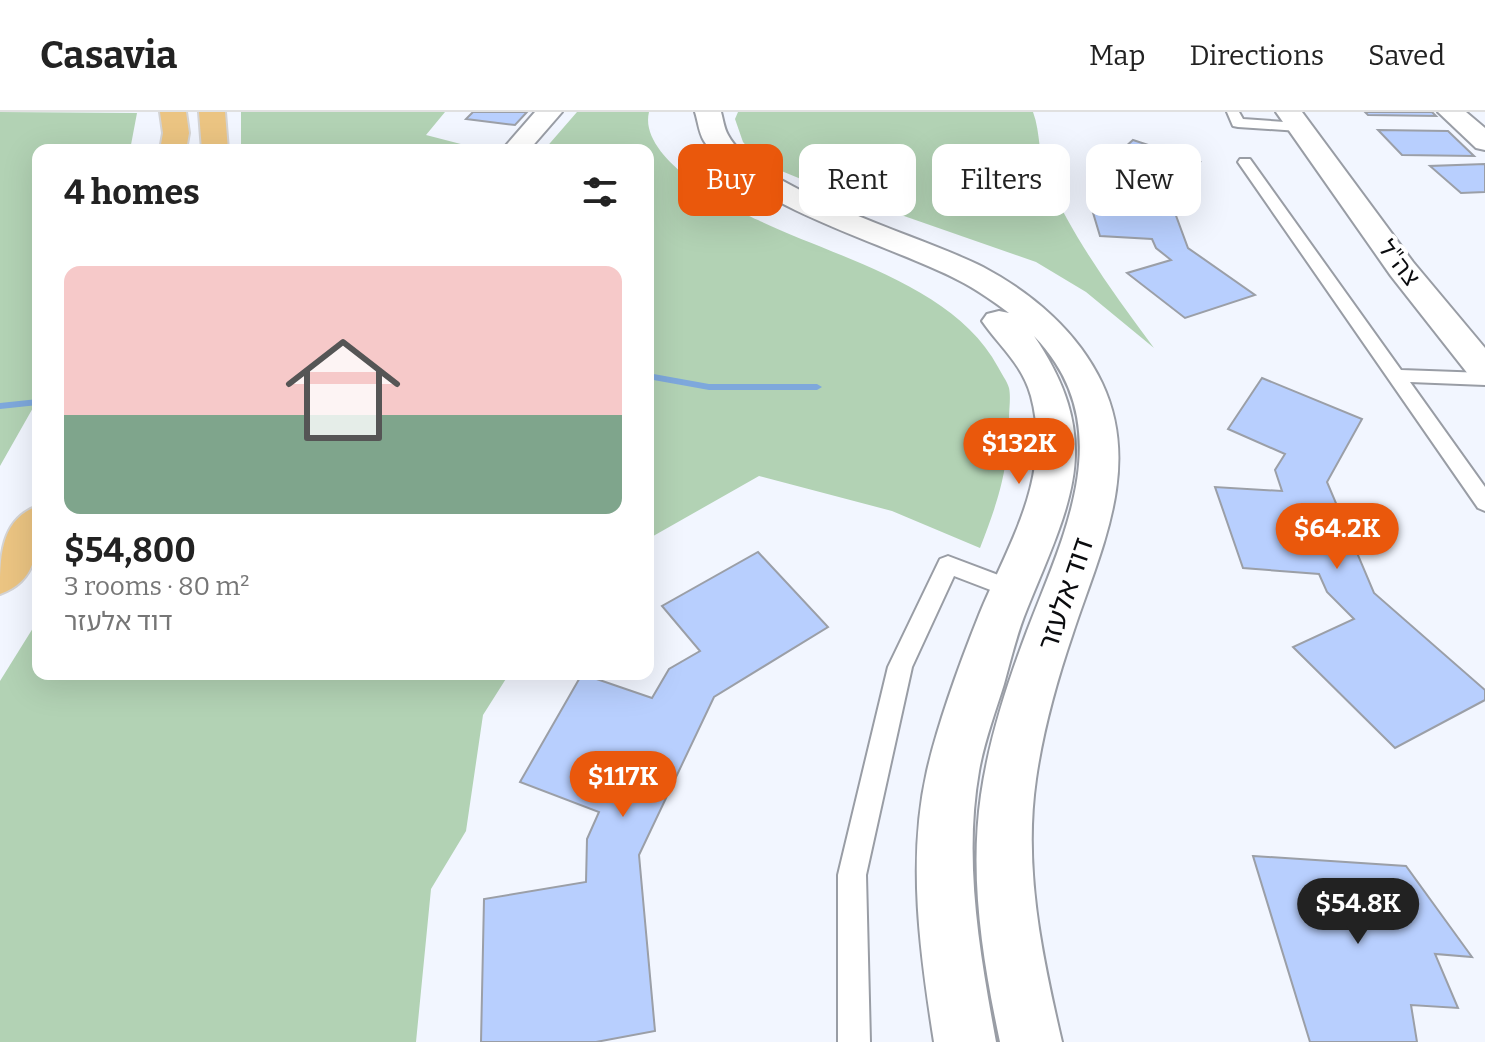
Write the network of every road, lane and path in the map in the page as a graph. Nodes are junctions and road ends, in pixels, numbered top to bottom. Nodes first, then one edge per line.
1 (173, 112) edge
2 (228, 112) edge
3 (549, 112) edge
4 (682, 112) edge
5 (708, 112) edge
6 (1233, 112) edge
7 (1451, 112) edge
8 (1294, 120) edge
9 (214, 133) edge
10 (1485, 142) edge
11 (174, 144) edge
12 (520, 144) edge
13 (1245, 162) dead end
14 (1485, 371) edge
15 (1396, 376) junction
16 (1485, 379) edge
17 (1485, 503) edge
18 (32, 531) edge
19 (0, 576) edge
20 (1014, 590) junction
21 (854, 1042) edge
22 (965, 1042) edge
23 (1031, 1042) edge

1 - 11 highway
2 - 9 highway
3 - 12 street
4 - 20 street, דוד אלעזר
5 - 23 street, דוד אלעזר
6 - 8 lane
7 - 10 street
8 - 14 street, צה"ל
13 - 15 lane
15 - 16 lane
15 - 17 lane
18 - 19 highway
20 - 21 lane
20 - 22 street, דוד אלעזר

